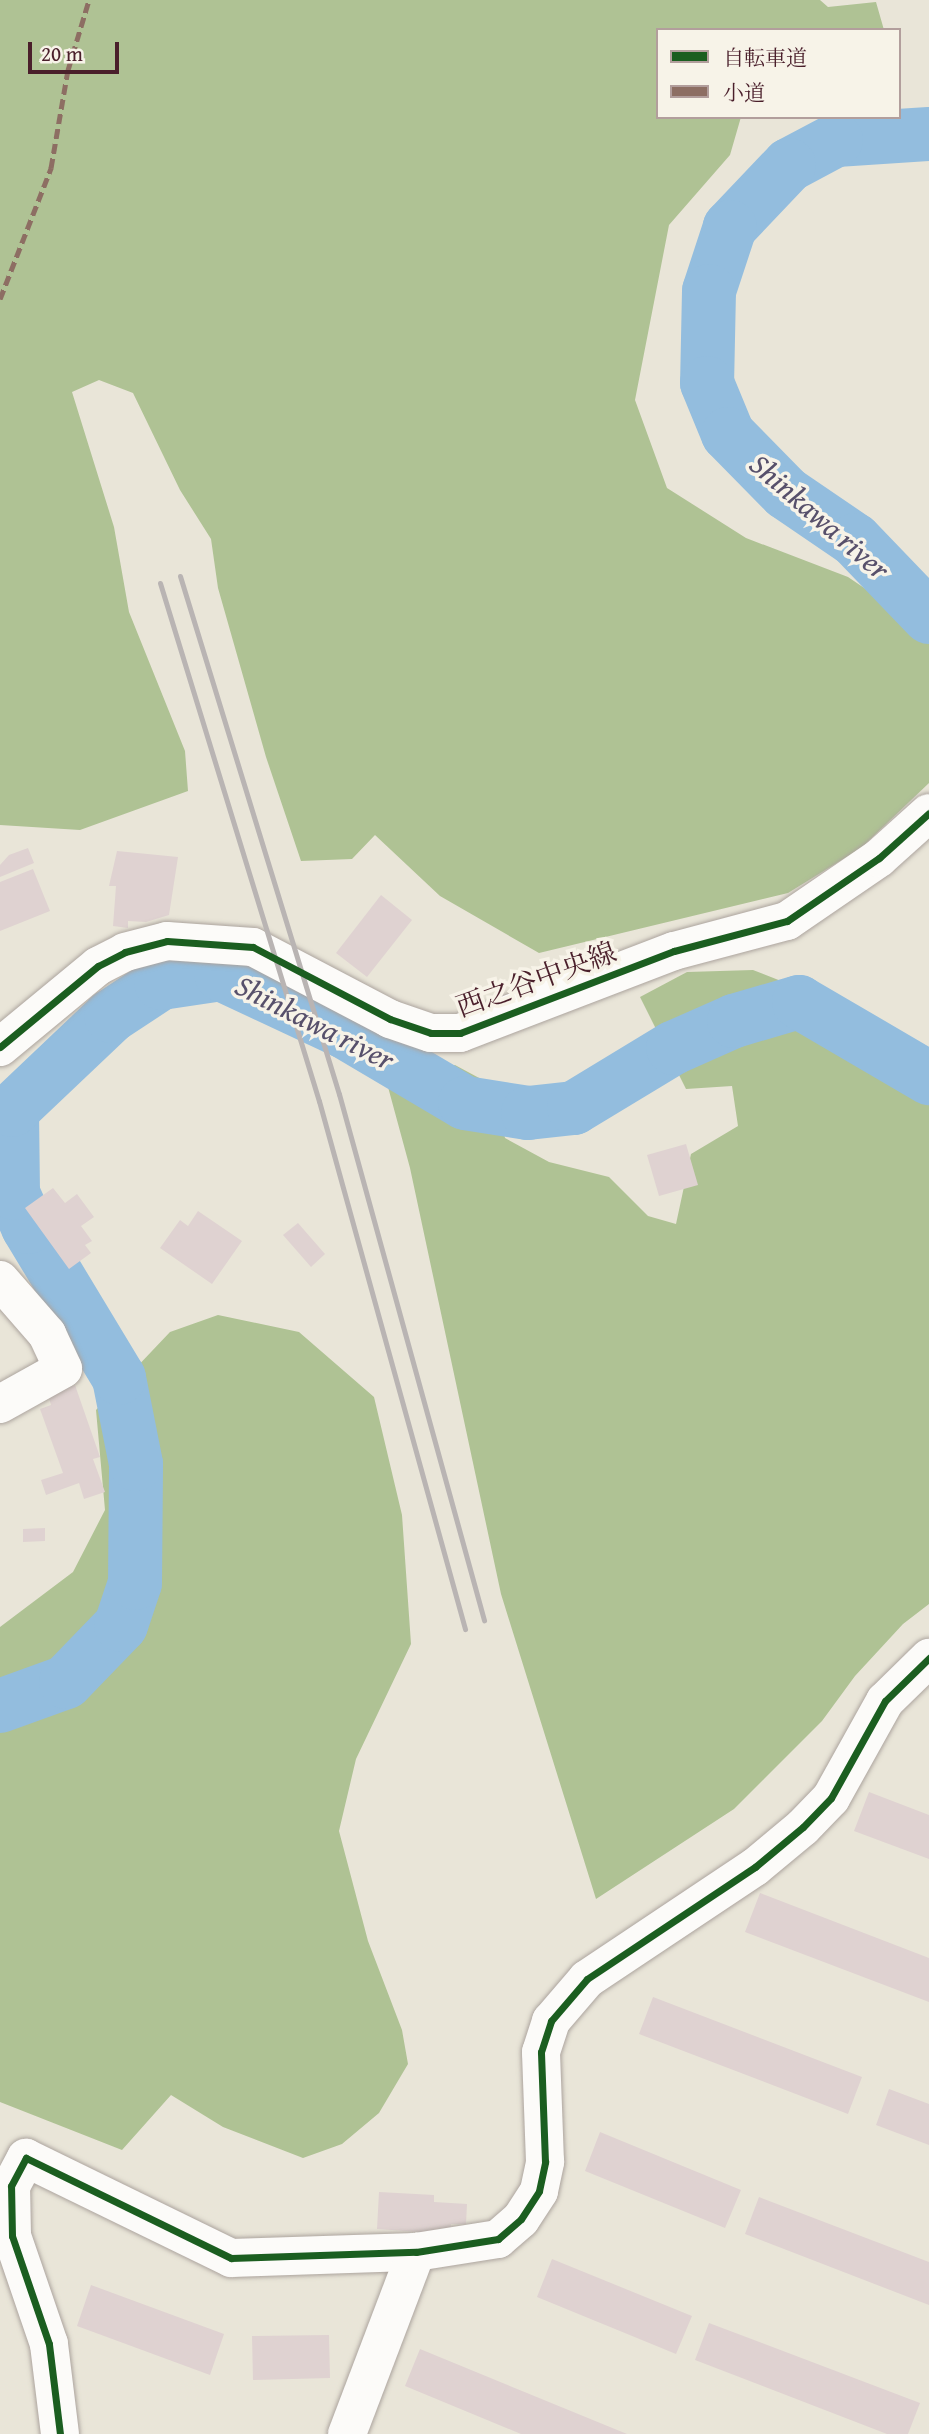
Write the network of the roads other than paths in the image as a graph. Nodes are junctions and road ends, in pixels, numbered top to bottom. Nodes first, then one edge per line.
1 (929, 813) edge
2 (0, 1047) edge
3 (0, 1280) edge
4 (0, 1404) edge
5 (929, 1658) edge
6 (416, 2252) junction
7 (61, 2434) edge
8 (347, 2434) edge

1 - 2 street, 西之谷中央線
3 - 4 street
5 - 6 street
6 - 7 street
6 - 8 street

